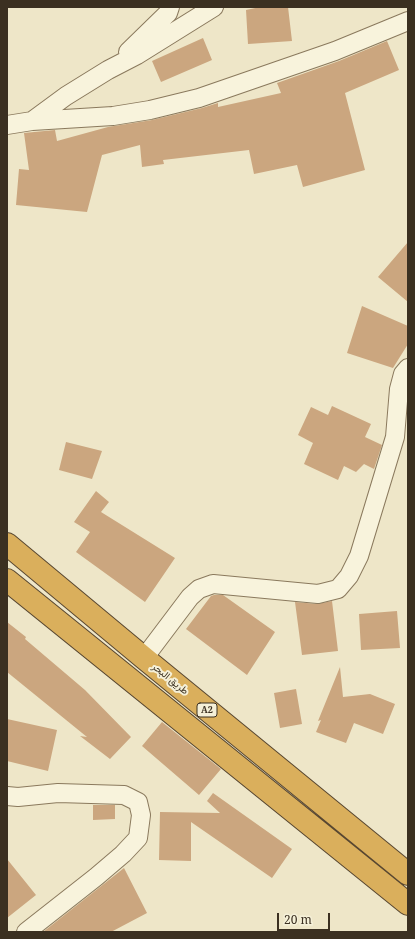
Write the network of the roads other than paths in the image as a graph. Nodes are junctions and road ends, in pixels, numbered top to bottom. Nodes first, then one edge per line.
1 (170, 7) edge
2 (214, 7) edge
3 (408, 21) edge
4 (108, 70) junction
5 (32, 121) junction
6 (7, 125) edge
7 (408, 368) edge
8 (7, 544) edge
9 (7, 580) edge
10 (144, 658) junction
11 (7, 796) edge
12 (408, 874) edge
13 (408, 904) edge
14 (26, 932) edge

1 - 4 street
2 - 4 street
3 - 5 street
4 - 5 street
5 - 6 street
7 - 10 street
8 - 10 highway, طريق البحر / A2
9 - 13 highway, A2
10 - 12 highway, طريق البحر / A2
11 - 14 street

